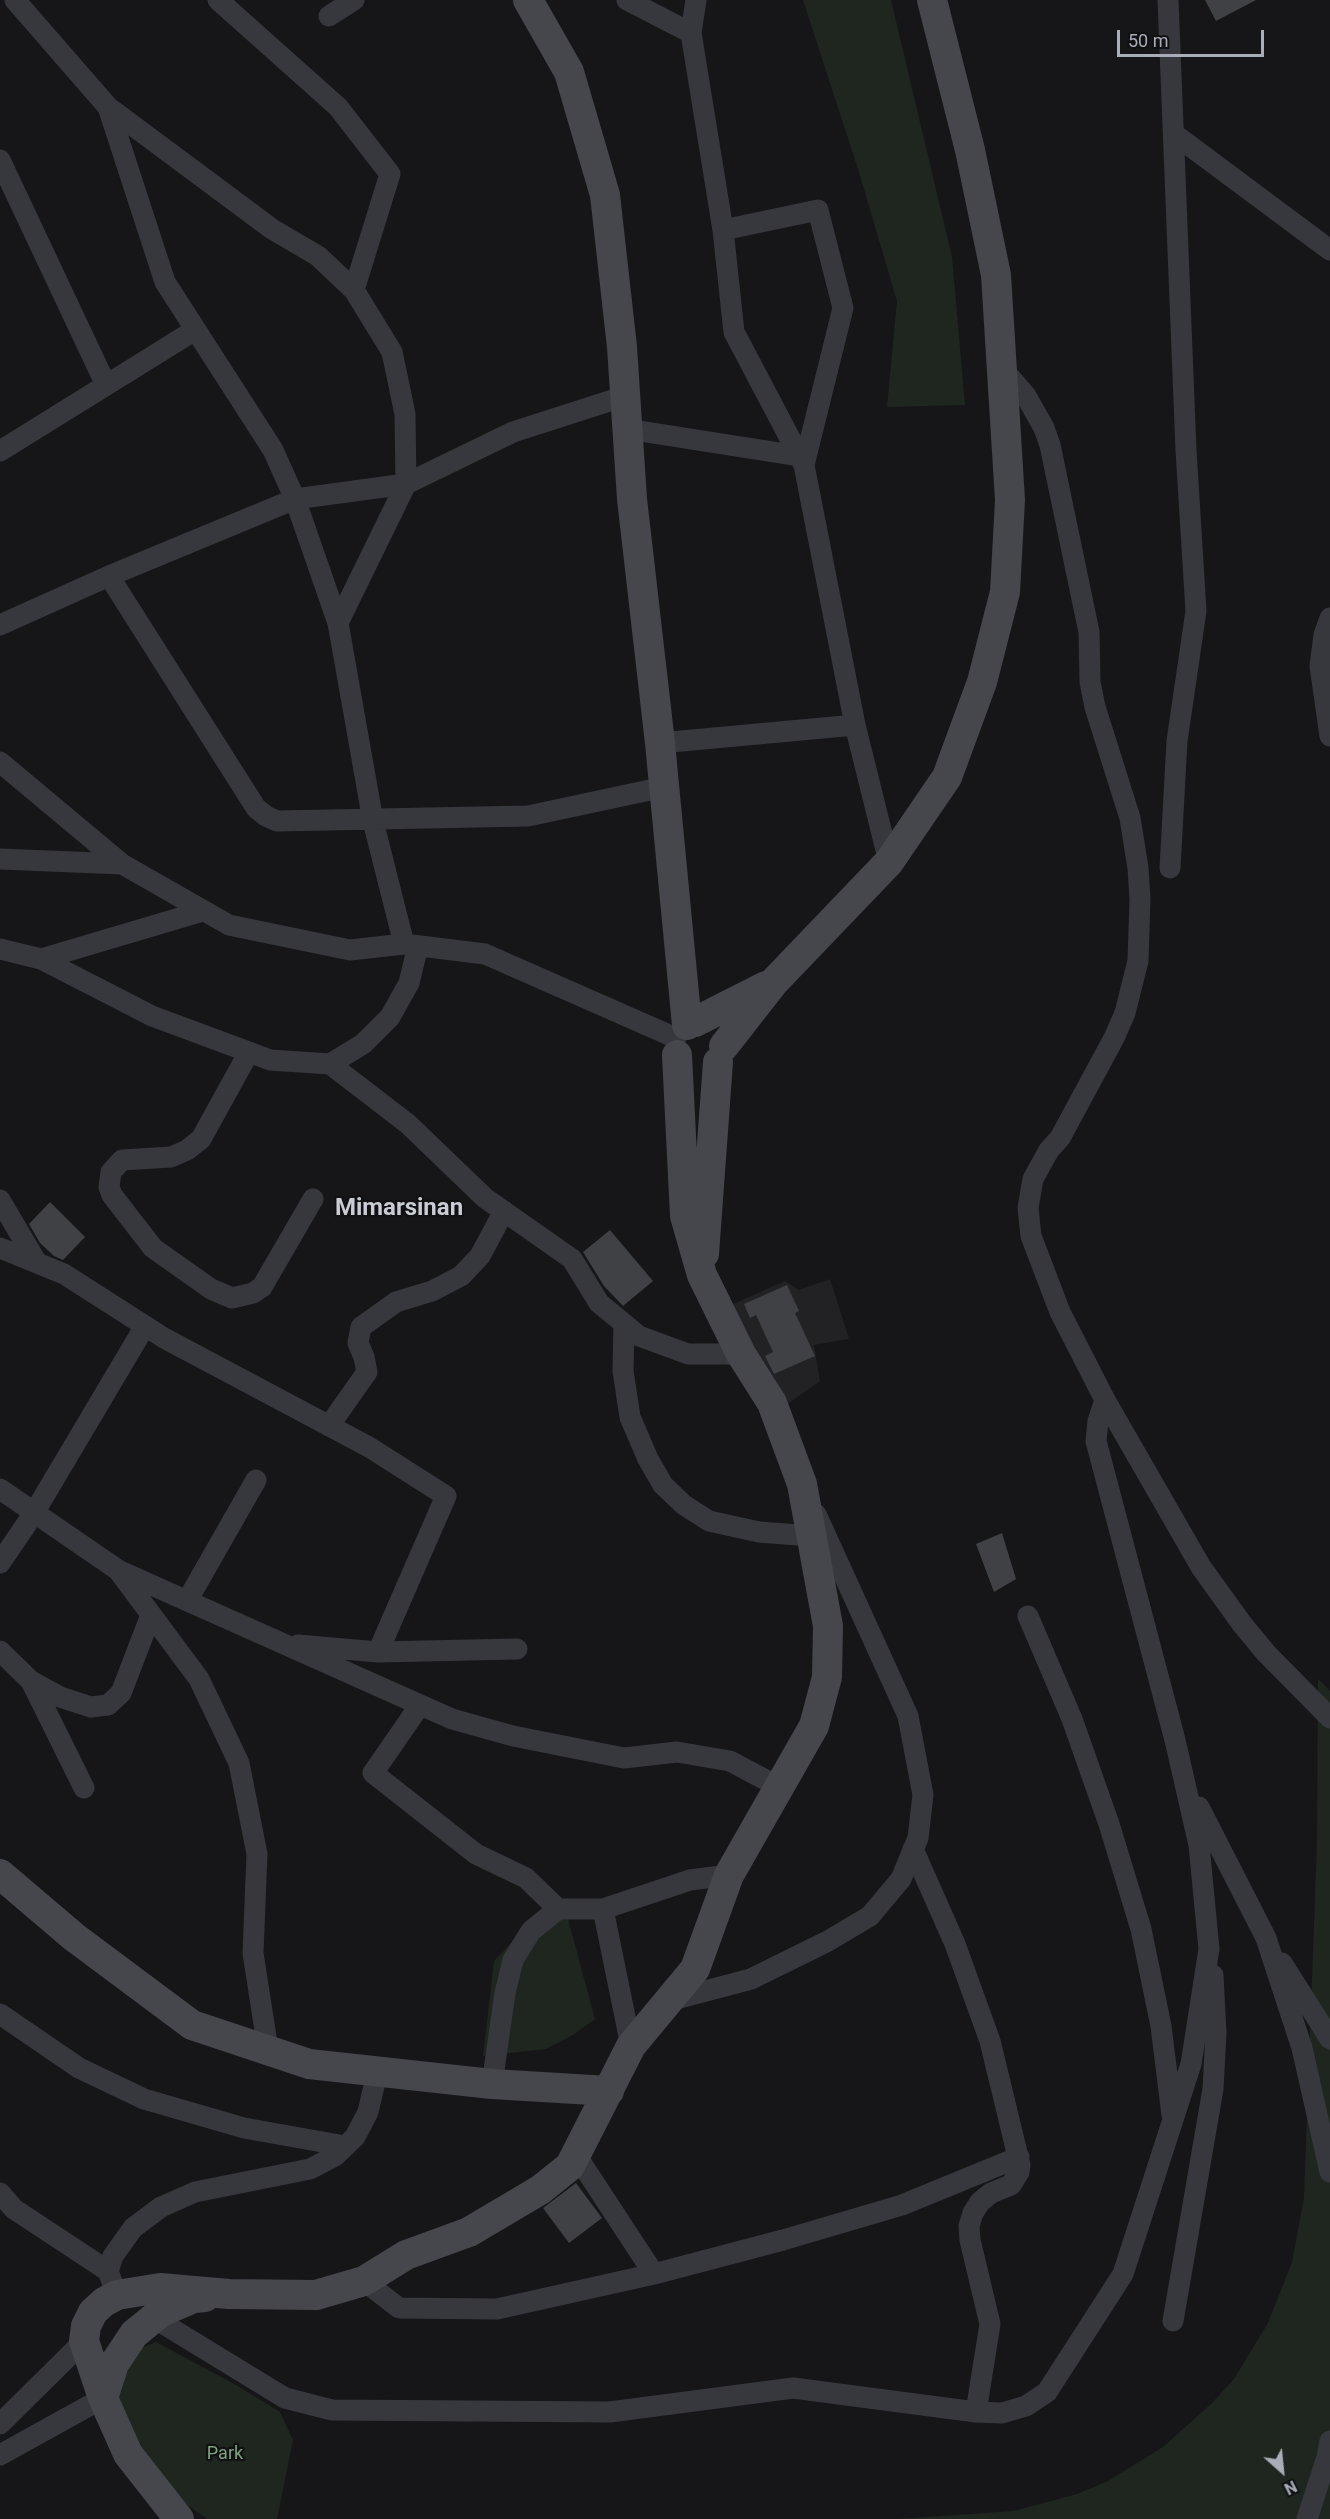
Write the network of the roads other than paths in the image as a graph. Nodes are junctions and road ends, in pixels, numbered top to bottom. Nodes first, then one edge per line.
1 (15, 0) edge
2 (218, 0) edge
3 (354, 0) edge
4 (528, 0) edge
5 (627, 0) edge
6 (696, 0) edge
7 (911, 0) edge
8 (932, 0) edge
9 (1168, 0) edge
10 (329, 16) dead end
11 (691, 33) junction
12 (108, 107) junction
13 (1174, 134) junction
14 (0, 160) edge
15 (723, 230) junction
16 (1330, 250) edge
17 (354, 290) junction
18 (195, 330) junction
19 (1000, 366) junction
20 (106, 385) junction
21 (626, 396) junction
22 (627, 429) junction
23 (0, 451) edge
24 (801, 461) junction
25 (406, 484) junction
26 (295, 499) junction
27 (109, 576) junction
28 (1330, 618) edge
29 (338, 623) junction
30 (0, 625) edge
31 (855, 724) junction
32 (1330, 736) edge
33 (660, 743) junction
34 (0, 762) edge
35 (664, 788) junction
36 (373, 821) junction
37 (0, 859) edge
38 (889, 862) junction
39 (122, 864) junction
40 (1170, 868) dead end
41 (203, 911) junction
42 (411, 945) junction
43 (0, 949) edge
44 (41, 958) junction
45 (774, 982) junction
46 (684, 1035) junction
47 (249, 1052) junction
48 (721, 1054) junction
49 (330, 1064) junction
50 (313, 1199) dead end
51 (0, 1200) edge
52 (504, 1211) junction
53 (0, 1248) edge
54 (38, 1263) junction
55 (702, 1275) junction
56 (624, 1323) junction
57 (146, 1326) junction
58 (741, 1354) junction
59 (1105, 1400) junction
60 (329, 1426) junction
61 (256, 1480) dead end
62 (802, 1484) junction
63 (0, 1489) edge
64 (33, 1513) junction
65 (811, 1536) junction
66 (0, 1563) edge
67 (118, 1570) junction
68 (187, 1601) junction
69 (151, 1615) junction
70 (1028, 1616) dead end
71 (283, 1644) junction
72 (517, 1649) dead end
73 (0, 1651) edge
74 (378, 1652) junction
75 (31, 1681) junction
76 (420, 1705) junction
77 (1330, 1718) edge
78 (1183, 1777) junction
79 (779, 1787) junction
80 (84, 1788) dead end
81 (913, 1850) junction
82 (0, 1874) edge
83 (729, 1875) junction
84 (558, 1909) junction
85 (603, 1909) junction
86 (1266, 1938) junction
87 (1209, 1949) junction
88 (668, 2001) junction
89 (0, 2014) edge
90 (1330, 2038) edge
91 (631, 2046) junction
92 (268, 2050) junction
93 (377, 2073) junction
94 (492, 2084) junction
95 (609, 2091) junction
96 (1173, 2123) junction
97 (345, 2146) junction
98 (576, 2155) junction
99 (1019, 2157) junction
100 (1330, 2172) edge
101 (0, 2193) edge
102 (654, 2274) junction
103 (364, 2281) junction
104 (112, 2283) junction
105 (229, 2294) junction
106 (154, 2318) junction
107 (1173, 2321) dead end
108 (84, 2341) junction
109 (103, 2398) junction
110 (976, 2412) junction
111 (0, 2424) edge
112 (1330, 2441) edge
113 (0, 2455) edge
114 (179, 2519) edge
115 (1307, 2519) edge

1 - 12 street
2 - 17 street
3 - 10 street
4 - 21 street
5 - 11 street
6 - 11 street
7 - 19 street
8 - 19 street
9 - 13 street
11 - 15 street
12 - 17 street
12 - 18 street
13 - 16 street
13 - 40 street
14 - 20 street
15 - 24 street
15 - 24 street
17 - 25 street
18 - 20 street
18 - 26 street
19 - 38 street
19 - 59 street
20 - 23 street
21 - 22 street
21 - 25 street
22 - 24 street
22 - 33 street
24 - 31 street
25 - 26 street
25 - 29 street
26 - 27 street
26 - 29 street
27 - 30 street
27 - 36 street
28 - 32 street
29 - 36 street
31 - 33 street
31 - 38 street
33 - 35 street
34 - 39 street
35 - 36 street
35 - 46 street
36 - 42 street
37 - 39 street
38 - 45 street
39 - 41 street
41 - 42 street
41 - 44 street
42 - 46 street
42 - 49 street
43 - 44 street
44 - 47 street
45 - 46 street
45 - 48 street
46 - 48 street
46 - 48 street
46 - 55 street
47 - 49 street
47 - 50 street
48 - 55 street
49 - 52 street
51 - 54 street
52 - 56 street
52 - 60 street
53 - 54 street
54 - 57 street
55 - 58 street
56 - 58 street
56 - 65 street
57 - 60 street
57 - 64 street
58 - 62 street
59 - 77 street
59 - 78 street
60 - 74 street
61 - 68 street
62 - 65 street
62 - 81 street
63 - 64 street
64 - 66 street
64 - 67 street
65 - 79 street
67 - 68 street
67 - 69 street
68 - 71 street
69 - 75 street
69 - 92 street
70 - 96 street
71 - 74 street
71 - 76 street
72 - 74 street
73 - 75 street
75 - 80 street
76 - 79 street
76 - 84 street
78 - 86 street
78 - 87 street
79 - 83 street
81 - 88 street
81 - 99 street
82 - 92 street
83 - 85 street
83 - 88 street
84 - 85 street
84 - 94 street
85 - 91 street
86 - 90 street
86 - 100 street
87 - 96 street
87 - 107 street
88 - 91 street
89 - 97 street
91 - 95 street
92 - 93 street
93 - 94 street
93 - 97 street
94 - 95 street
95 - 98 street
96 - 110 street
97 - 104 street
98 - 102 street
98 - 103 street
99 - 102 street
99 - 110 street
101 - 104 street
102 - 103 street
103 - 105 street
104 - 105 street
104 - 108 street
105 - 106 street
106 - 109 street
106 - 110 street
108 - 109 street
108 - 111 street
109 - 113 street
109 - 114 street
112 - 115 street

